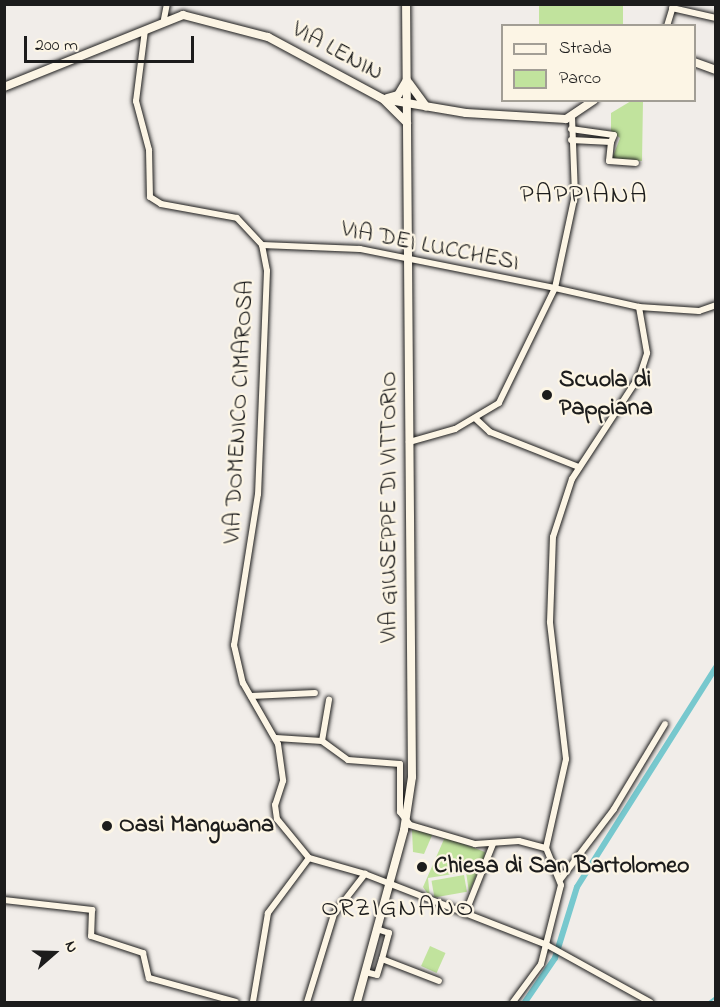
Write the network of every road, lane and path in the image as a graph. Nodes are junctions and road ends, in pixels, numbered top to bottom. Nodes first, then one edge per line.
1 (167, 4) edge
2 (406, 4) edge
3 (673, 6) edge
4 (716, 18) edge
5 (164, 19) junction
6 (668, 24) edge
7 (145, 30) junction
8 (696, 63) edge
9 (716, 70) edge
10 (407, 80) junction
11 (4, 87) edge
12 (383, 99) junction
13 (592, 102) edge
14 (407, 104) junction
15 (429, 107) junction
16 (572, 118) junction
17 (407, 123) junction
18 (571, 129) junction
19 (571, 140) junction
20 (611, 142) junction
21 (636, 163) dead end
22 (262, 245) junction
23 (408, 257) junction
24 (555, 288) junction
25 (716, 305) edge
26 (639, 307) junction
27 (476, 419) junction
28 (409, 442) junction
29 (579, 467) junction
30 (315, 693) dead end
31 (251, 696) junction
32 (329, 700) dead end
33 (665, 724) dead end
34 (276, 738) junction
35 (322, 741) junction
36 (406, 823) junction
37 (493, 844) junction
38 (546, 848) junction
39 (309, 858) junction
40 (365, 874) junction
41 (560, 880) junction
42 (390, 883) junction
43 (4, 900) edge
44 (465, 914) junction
45 (377, 929) junction
46 (547, 945) junction
47 (382, 959) junction
48 (365, 972) junction
49 (439, 981) dead end
50 (236, 1002) edge
51 (254, 1002) edge
52 (307, 1002) edge
53 (357, 1002) edge
54 (513, 1002) edge
55 (650, 1002) edge

1 - 5 street
2 - 10 main road, VIA GIUSEPPE DI VITTORIO
3 - 4 street
3 - 6 street
5 - 7 main road, VIA LENIN
5 - 12 main road, VIA LENIN
7 - 11 main road, VIA LENIN
7 - 22 street, VIA DOMENICO CIMAROSA
8 - 9 main road
10 - 12 main road, VIA LENIN
10 - 14 main road, VIA GIUSEPPE DI VITTORIO
10 - 15 main road, VIA LENIN
12 - 14 main road, VIA LENIN
12 - 17 main road, VIA LENIN
13 - 16 main road
14 - 15 main road, VIA LENIN
14 - 17 main road, VIA GIUSEPPE DI VITTORIO
15 - 16 main road, VIA LENIN
15 - 17 main road
16 - 18 street
17 - 23 main road, VIA GIUSEPPE DI VITTORIO
18 - 19 street
18 - 20 street
19 - 20 street
19 - 24 street
20 - 21 street
22 - 23 street, VIA DEI LUCCHESI
22 - 31 street, VIA DOMENICO CIMAROSA
23 - 24 street, VIA DEI LUCCHESI
23 - 28 main road, VIA GIUSEPPE DI VITTORIO
24 - 26 street, VIA DEI LUCCHESI
24 - 27 street
25 - 26 street, VIA DEI LUCCHESI
26 - 29 street
27 - 28 street
27 - 29 street
28 - 36 main road, VIA GIUSEPPE DI VITTORIO
29 - 38 street
30 - 31 street
31 - 34 street, VIA DOMENICO CIMAROSA
32 - 35 street
33 - 41 street
34 - 35 street
34 - 39 street, VIA DOMENICO CIMAROSA
35 - 36 street
36 - 37 street
36 - 42 main road, VIA GIUSEPPE DI VITTORIO
37 - 38 street
37 - 44 street
38 - 41 street
39 - 40 street
39 - 51 street
40 - 42 street
40 - 52 street
41 - 46 street
42 - 44 street
42 - 45 main road, VIA GIUSEPPE DI VITTORIO
43 - 50 street
44 - 46 street
45 - 47 street
45 - 48 main road, VIA GIUSEPPE DI VITTORIO
46 - 54 street
46 - 55 street
47 - 48 street
47 - 49 street
48 - 53 main road, VIA GIUSEPPE DI VITTORIO

